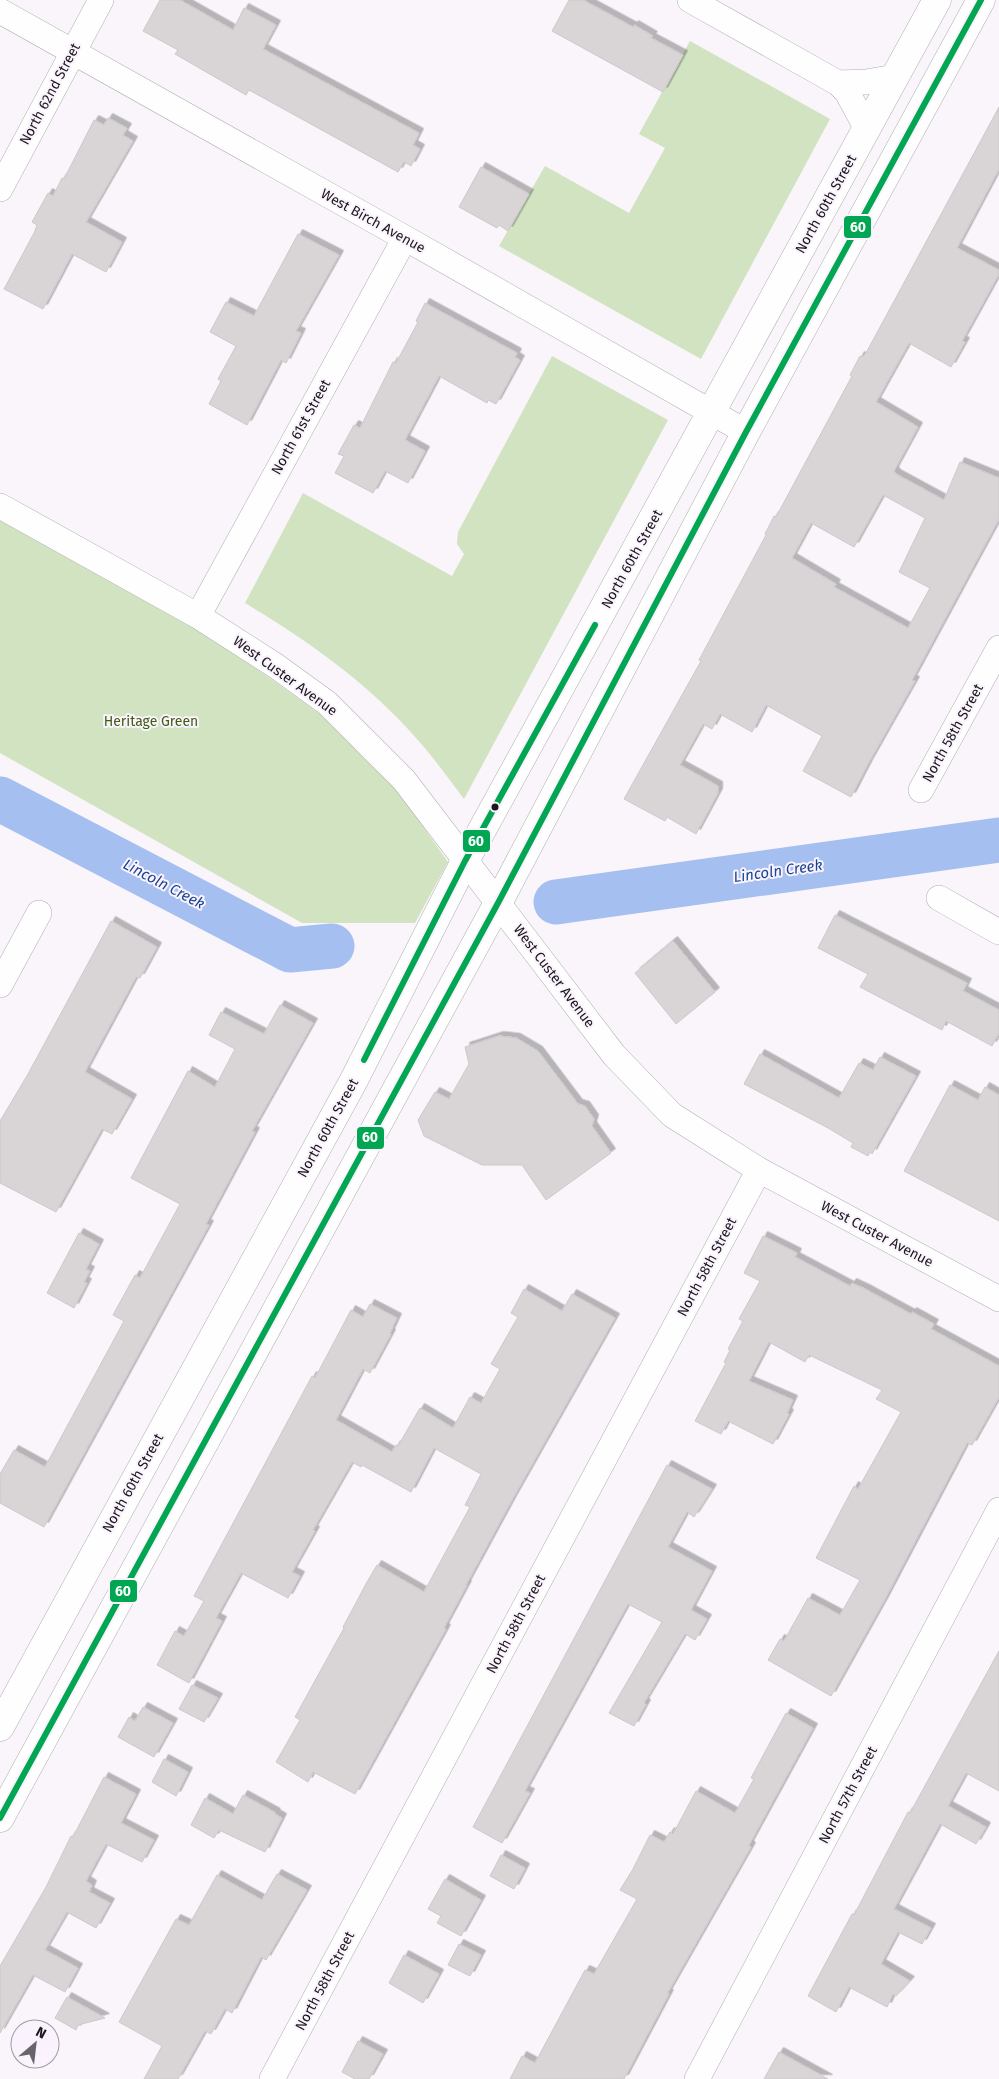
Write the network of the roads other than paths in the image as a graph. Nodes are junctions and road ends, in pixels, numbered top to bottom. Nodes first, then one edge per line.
1 (101, 0) edge
2 (690, 0) edge
3 (937, 0) edge
4 (981, 0) edge
5 (0, 11) edge
6 (73, 52) junction
7 (896, 76) junction
8 (838, 83) junction
9 (867, 128) junction
10 (0, 189) edge
11 (405, 238) junction
12 (711, 414) junction
13 (746, 432) junction
14 (0, 506) edge
15 (198, 616) junction
16 (999, 648) edge
17 (921, 790) dead end
18 (465, 861) junction
19 (940, 898) dead end
20 (498, 903) junction
21 (39, 913) dead end
22 (999, 932) edge
23 (0, 985) edge
24 (759, 1170) junction
25 (999, 1299) edge
26 (999, 1510) edge
27 (0, 1726) edge
28 (0, 1818) edge
29 (272, 2079) edge
30 (697, 2079) edge

1 - 6 street, North 62nd Street
2 - 8 street
3 - 7 main road, North 60th Street
4 - 13 main road
5 - 6 street, West Birch Avenue
6 - 10 street, North 62nd Street
6 - 11 street, West Birch Avenue
7 - 8 street
7 - 9 main road, North 60th Street
8 - 9 street
9 - 12 main road, North 60th Street
11 - 12 street, West Birch Avenue
11 - 15 street, North 61st Street
12 - 13 street, West Birch Avenue
12 - 18 main road, North 60th Street
13 - 20 main road
14 - 15 street, West Custer Avenue
15 - 18 street, West Custer Avenue
16 - 17 street, North 58th Street
18 - 20 street, West Custer Avenue
18 - 27 main road, North 60th Street
19 - 22 street
20 - 24 street, West Custer Avenue
20 - 28 main road
21 - 23 street
24 - 25 street, West Custer Avenue
24 - 29 street, North 58th Street
26 - 30 street, North 57th Street

